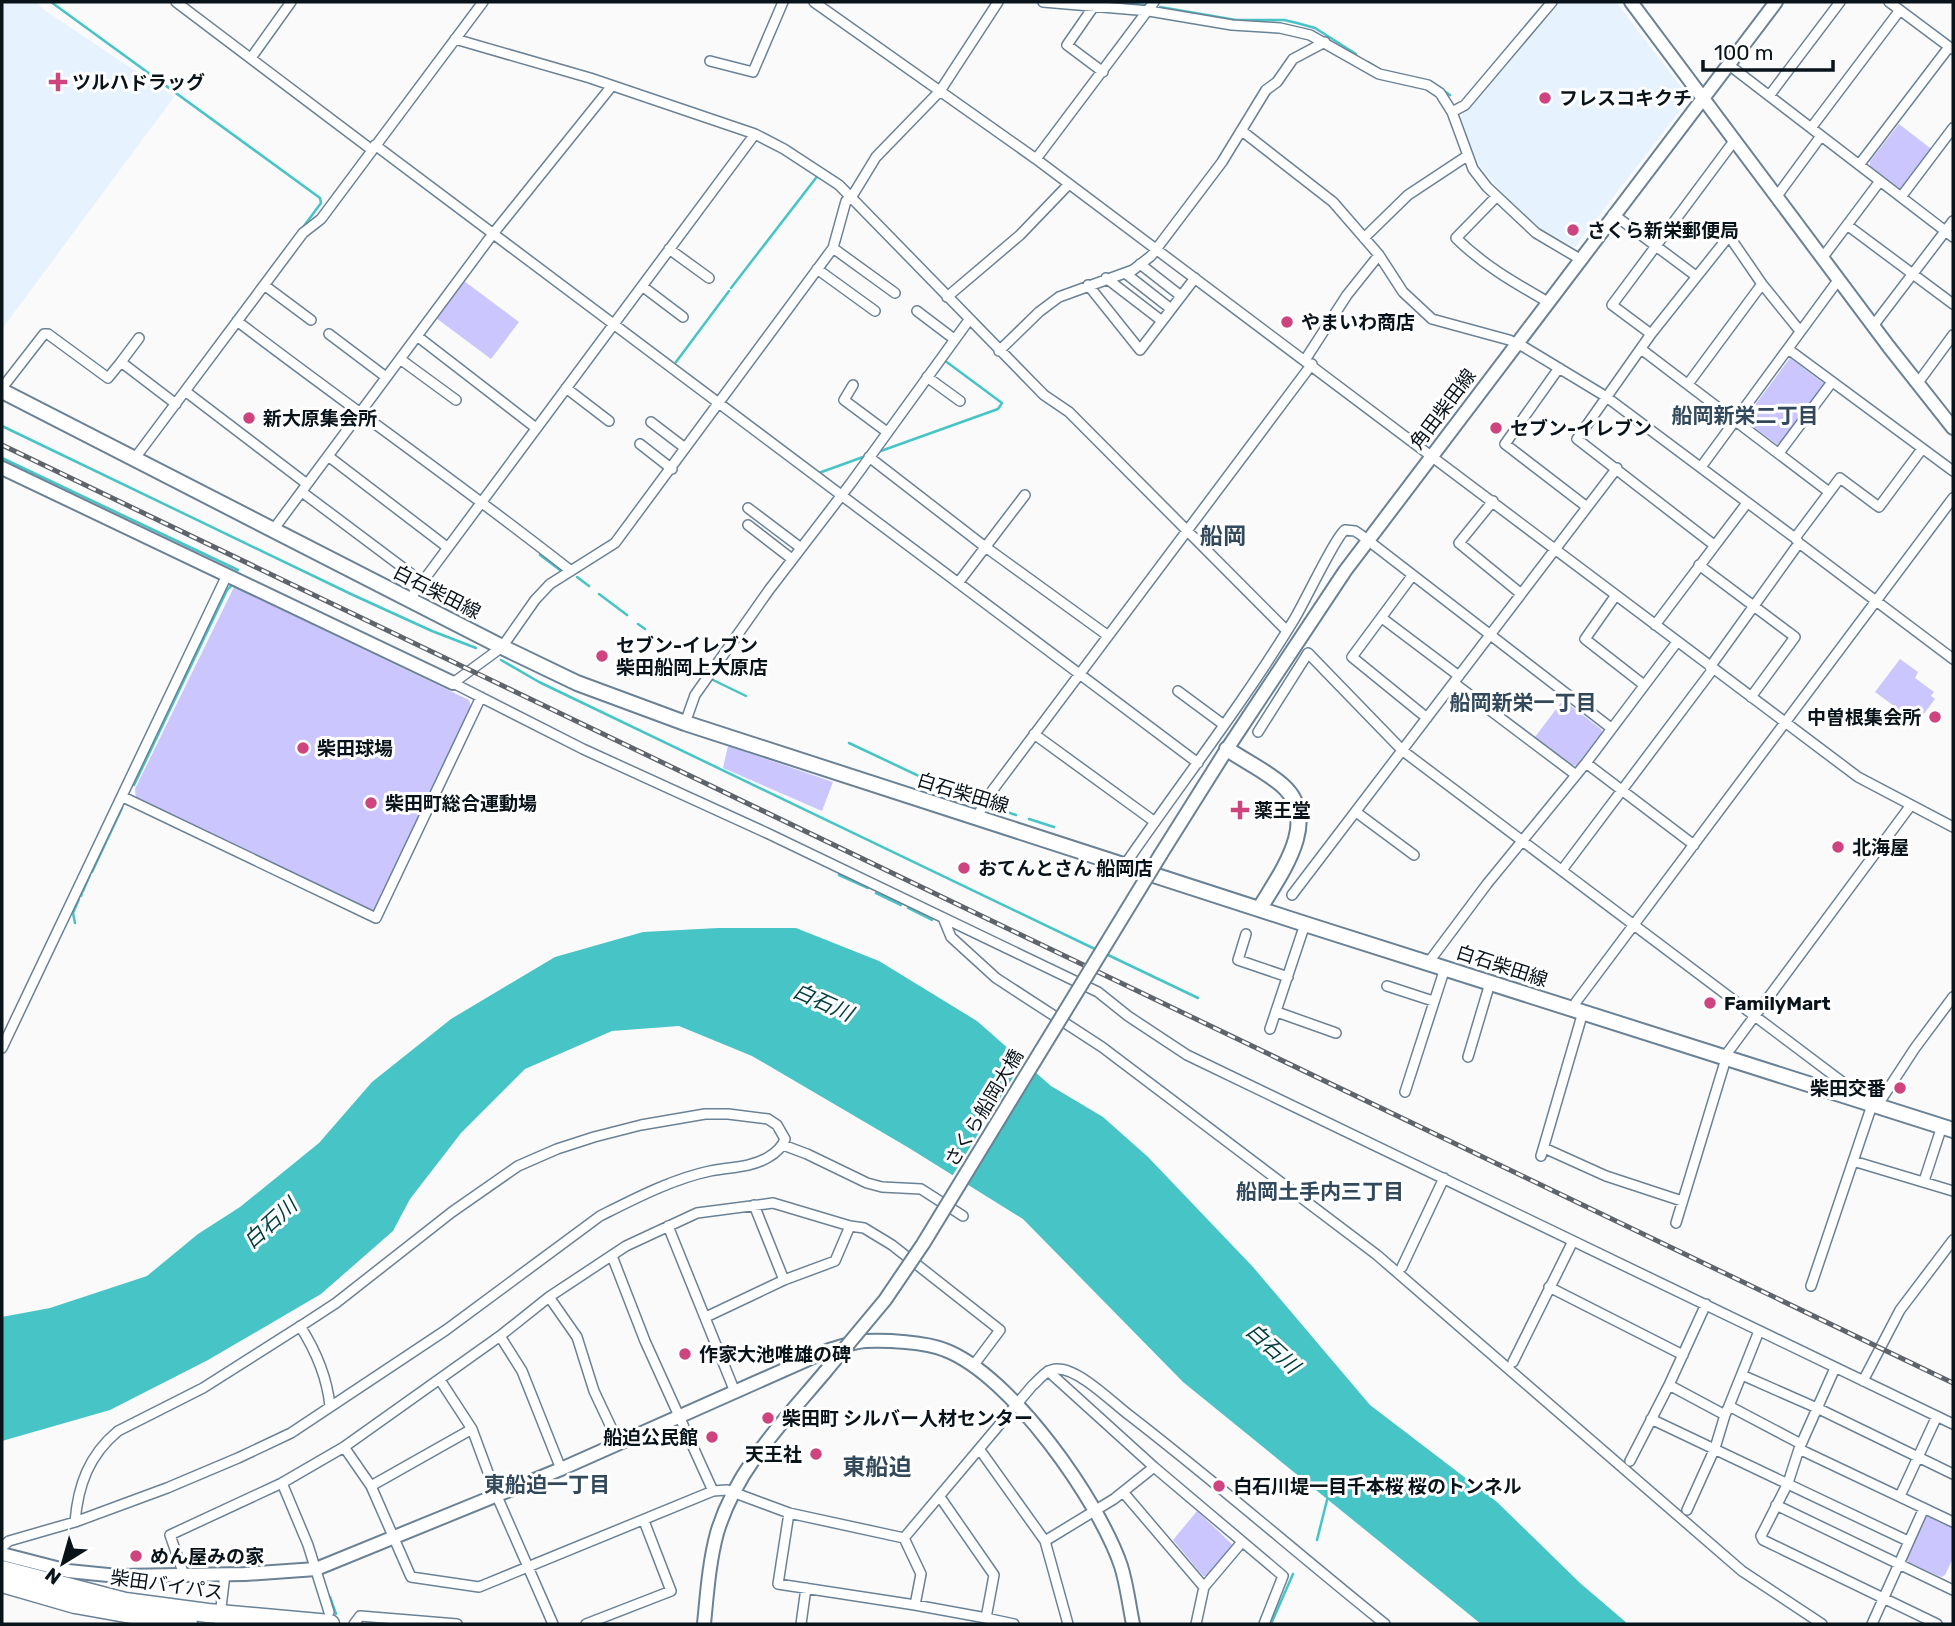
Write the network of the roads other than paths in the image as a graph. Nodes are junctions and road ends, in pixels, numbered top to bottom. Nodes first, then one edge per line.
1 (176, 2) edge
2 (292, 2) edge
3 (483, 2) edge
4 (783, 2) edge
5 (814, 2) edge
6 (998, 2) edge
7 (1043, 2) edge
8 (1154, 2) edge
9 (1552, 2) edge
10 (1631, 2) edge
11 (1776, 2) edge
12 (1840, 2) edge
13 (1889, 2) edge
14 (1094, 6) junction
15 (1900, 10) junction
16 (1149, 11) junction
17 (455, 39) junction
18 (1325, 42) junction
19 (1951, 49) edge
20 (251, 58) junction
21 (710, 61) dead end
22 (1729, 65) junction
23 (1103, 72) junction
24 (611, 87) junction
25 (940, 91) junction
26 (1769, 96) junction
27 (1704, 98) junction
28 (1452, 112) junction
29 (1811, 128) junction
30 (1953, 128) edge
31 (1242, 131) junction
32 (755, 134) junction
33 (1821, 136) junction
34 (1734, 141) junction
35 (373, 147) junction
36 (1467, 156) junction
37 (1036, 159) junction
38 (1859, 165) junction
39 (1880, 181) junction
40 (1069, 184) junction
41 (1777, 196) junction
42 (1496, 197) junction
43 (1901, 197) junction
44 (851, 198) junction
45 (1613, 214) junction
46 (1953, 221) edge
47 (1847, 225) junction
48 (1949, 234) edge
49 (492, 235) junction
50 (1364, 238) junction
51 (1656, 247) junction
52 (833, 248) junction
53 (669, 249) junction
54 (1155, 250) junction
55 (1379, 255) junction
56 (1823, 257) junction
57 (1580, 259) junction
58 (1139, 264) junction
59 (817, 269) junction
60 (1125, 273) junction
61 (1913, 275) junction
62 (1696, 276) junction
63 (709, 278) dead end
64 (1106, 278) junction
65 (1195, 278) junction
66 (1839, 279) junction
67 (1762, 284) junction
68 (264, 285) junction
69 (1088, 285) junction
70 (642, 286) junction
71 (895, 293) dead end
72 (1181, 296) junction
73 (947, 297) junction
74 (1548, 302) junction
75 (1953, 304) edge
76 (1171, 309) junction
77 (875, 311) dead end
78 (917, 311) dead end
79 (682, 317) dead end
80 (311, 320) dead end
81 (969, 320) junction
82 (237, 321) junction
83 (1162, 321) junction
84 (613, 325) junction
85 (1873, 326) junction
86 (1800, 331) junction
87 (328, 334) dead end
88 (1651, 334) junction
89 (417, 335) junction
90 (1953, 335) edge
91 (139, 338) dead end
92 (954, 339) junction
93 (1517, 343) junction
94 (1641, 348) junction
95 (1788, 349) junction
96 (999, 351) junction
97 (400, 359) junction
98 (121, 362) junction
99 (1308, 362) junction
100 (1559, 368) junction
101 (386, 377) junction
102 (927, 377) junction
103 (1832, 382) junction
104 (1688, 384) junction
105 (1917, 384) junction
106 (853, 385) dead end
107 (566, 388) junction
108 (2, 389) edge
109 (185, 391) junction
110 (1605, 396) junction
111 (456, 400) dead end
112 (960, 401) dead end
113 (176, 404) junction
114 (718, 404) junction
115 (359, 414) junction
116 (1734, 420) junction
117 (609, 421) dead end
118 (651, 422) dead end
119 (1951, 422) edge
120 (536, 428) junction
121 (887, 432) junction
122 (640, 444) dead end
123 (685, 448) junction
124 (1922, 449) junction
125 (1779, 453) junction
126 (1432, 455) junction
127 (328, 456) junction
128 (869, 457) junction
129 (135, 458) junction
130 (1701, 467) junction
131 (2, 468) edge
132 (1617, 468) junction
133 (672, 469) junction
134 (1953, 471) edge
135 (304, 488) junction
136 (1829, 492) junction
137 (1025, 495) dead end
138 (840, 496) junction
139 (1953, 498) edge
140 (1493, 501) junction
141 (481, 502) junction
142 (1747, 503) junction
143 (1587, 507) junction
144 (748, 508) dead end
145 (748, 525) dead end
146 (1187, 529) junction
147 (273, 530) junction
148 (1368, 540) junction
149 (1797, 540) junction
150 (1714, 545) junction
151 (985, 546) junction
152 (447, 547) junction
153 (800, 548) junction
154 (1556, 548) junction
155 (792, 559) junction
156 (1699, 565) junction
157 (571, 571) junction
158 (227, 575) junction
159 (1412, 576) junction
160 (422, 582) junction
161 (958, 583) junction
162 (1520, 593) junction
163 (1616, 595) junction
164 (409, 600) junction
165 (1876, 601) junction
166 (1754, 608) junction
167 (1382, 618) junction
168 (1655, 625) junction
169 (1287, 631) junction
170 (1107, 635) junction
171 (1489, 635) junction
172 (1676, 642) junction
173 (502, 647) junction
174 (1953, 659) edge
175 (1712, 668) junction
176 (1079, 674) junction
177 (1456, 680) junction
178 (453, 682) junction
179 (1644, 685) junction
180 (1178, 691) dead end
181 (481, 696) junction
182 (1751, 697) junction
183 (1427, 718) junction
184 (1784, 722) junction
185 (685, 723) junction
186 (1224, 725) junction
187 (1611, 728) junction
188 (1258, 732) dead end
189 (1034, 734) junction
190 (1227, 749) junction
191 (1403, 751) junction
192 (1586, 763) junction
193 (1198, 764) junction
194 (1576, 775) junction
195 (1622, 791) junction
196 (123, 797) junction
197 (1911, 805) junction
198 (1356, 812) junction
199 (977, 818) junction
200 (1154, 822) junction
201 (1953, 827) edge
202 (1522, 841) junction
203 (1693, 845) junction
204 (1161, 854) joint
205 (1414, 855) dead end
206 (1124, 866) junction
207 (1562, 870) junction
208 (1292, 895) dead end
209 (1260, 908) junction
210 (944, 920) junction
211 (1305, 924) junction
212 (1633, 925) junction
213 (1247, 934) dead end
214 (1428, 963) junction
215 (1445, 968) junction
216 (1288, 977) junction
217 (1490, 983) junction
218 (1387, 986) dead end
219 (1953, 997) edge
220 (1433, 1001) junction
221 (1578, 1010) junction
222 (1949, 1011) edge
223 (1276, 1012) junction
224 (1753, 1017) junction
225 (1270, 1029) dead end
226 (1336, 1033) dead end
227 (2, 1048) edge
228 (1468, 1056) dead end
229 (1726, 1057) junction
230 (1405, 1092) dead end
231 (1856, 1100) junction
232 (1875, 1105) junction
233 (1949, 1126) edge
234 (783, 1146) junction
235 (1853, 1161) junction
236 (1444, 1178) junction
237 (1924, 1181) junction
238 (1953, 1191) edge
239 (1682, 1201) junction
240 (754, 1205) junction
241 (963, 1216) dead end
242 (1676, 1223) dead end
243 (668, 1226) junction
244 (850, 1226) junction
245 (1953, 1240) edge
246 (1573, 1241) junction
247 (612, 1256) junction
248 (1402, 1267) dead end
249 (784, 1280) junction
250 (1811, 1286) dead end
251 (1549, 1287) junction
252 (550, 1297) junction
253 (1706, 1304) junction
254 (706, 1317) junction
255 (300, 1326) junction
256 (1759, 1331) junction
257 (500, 1336) junction
258 (1683, 1355) junction
259 (1513, 1362) dead end
260 (973, 1366) junction
261 (1835, 1368) junction
262 (1048, 1371) junction
263 (1742, 1375) junction
264 (440, 1380) junction
265 (1863, 1381) junction
266 (1669, 1385) junction
267 (735, 1392) junction
268 (1017, 1403) junction
269 (330, 1406) junction
270 (1817, 1408) junction
271 (1727, 1411) junction
272 (680, 1416) junction
273 (1937, 1416) junction
274 (1651, 1419) junction
275 (1953, 1424) edge
276 (472, 1429) junction
277 (618, 1444) junction
278 (1800, 1446) junction
279 (344, 1447) junction
280 (1715, 1448) junction
281 (980, 1450) junction
282 (1918, 1457) junction
283 (1630, 1461) dead end
284 (1154, 1467) junction
285 (561, 1469) junction
286 (1953, 1474) edge
287 (282, 1483) junction
288 (1788, 1483) junction
289 (371, 1486) junction
290 (713, 1491) junction
291 (733, 1492) junction
292 (1123, 1492) junction
293 (496, 1494) junction
294 (1900, 1496) junction
295 (940, 1497) junction
296 (1776, 1505) junction
297 (1924, 1508) junction
298 (1095, 1510) junction
299 (1687, 1510) dead end
300 (789, 1513) junction
301 (644, 1521) junction
302 (75, 1522) junction
303 (1953, 1522) edge
304 (393, 1537) junction
305 (904, 1538) junction
306 (1045, 1541) junction
307 (1908, 1541) junction
308 (1242, 1542) junction
309 (2, 1547) edge
310 (2, 1554) edge
311 (1899, 1562) junction
312 (529, 1567) junction
313 (2, 1570) edge
314 (316, 1570) junction
315 (225, 1574) junction
316 (184, 1575) junction
317 (2, 1583) edge
318 (1205, 1587) junction
319 (806, 1588) junction
320 (1953, 1590) edge
321 (1883, 1598) junction
322 (915, 1605) junction
323 (961, 1614) junction
324 (330, 1618) edge
325 (986, 1618) junction
326 (219, 1619) edge
327 (188, 1624) edge
328 (354, 1624) edge
329 (457, 1624) edge
330 (553, 1624) edge
331 (586, 1624) edge
332 (704, 1624) edge
333 (801, 1624) edge
334 (959, 1624) edge
335 (1014, 1624) edge
336 (1068, 1624) edge
337 (1133, 1624) edge
338 (1196, 1624) edge
339 (1264, 1624) edge
340 (1385, 1624) edge
341 (1822, 1624) edge
342 (1872, 1624) edge
343 (1937, 1624) edge

1 - 20 street
2 - 20 street
3 - 17 street
4 - 21 street
5 - 25 street
6 - 25 street
7 - 14 street
8 - 16 street
9 - 28 street
10 - 27 street
11 - 22 street, 角田柴田線
12 - 26 street
13 - 15 street
14 - 16 street
14 - 23 street
15 - 19 street
15 - 29 street
16 - 18 street
16 - 23 street
17 - 24 street
17 - 35 street
18 - 28 street
18 - 31 street
19 - 38 street
20 - 35 street
22 - 26 street
22 - 27 street, 角田柴田線
23 - 37 street
24 - 32 street
24 - 49 street
25 - 37 street
25 - 44 street
26 - 29 street
27 - 34 street
27 - 45 street, 角田柴田線
28 - 36 street
29 - 33 street
30 - 43 street
31 - 50 street
31 - 54 street
32 - 44 street
32 - 53 street
33 - 38 street
33 - 41 street
34 - 41 street
34 - 51 street
35 - 49 street
35 - 68 street
36 - 42 street
36 - 50 street
37 - 40 street
38 - 39 street
39 - 43 street
39 - 47 street
40 - 54 street
40 - 73 street
41 - 56 street
42 - 57 street
42 - 74 street
43 - 48 street
44 - 52 street
44 - 73 street
45 - 51 street
45 - 57 street, 角田柴田線
46 - 48 street
47 - 56 street
47 - 61 street
48 - 61 street
49 - 84 street
49 - 89 street
50 - 55 street
51 - 62 street
51 - 88 street
52 - 59 street
52 - 71 street
53 - 63 street
53 - 70 street
54 - 58 street
54 - 65 street
55 - 93 street
55 - 99 street
56 - 66 street
57 - 74 street, 角田柴田線
58 - 60 street
58 - 72 street
59 - 77 street
59 - 114 street
60 - 64 street
60 - 76 street
61 - 75 street
61 - 85 street
62 - 67 street
62 - 88 street
64 - 69 street
64 - 83 street
65 - 72 street
65 - 99 street
66 - 85 street
66 - 86 street
67 - 86 street
67 - 104 street
68 - 80 street
68 - 82 street
69 - 83 street
69 - 96 street
70 - 79 street
70 - 84 street
72 - 76 street
73 - 81 street
74 - 93 street, 角田柴田線
76 - 83 street
78 - 92 street
81 - 92 street
81 - 96 street
82 - 109 street
82 - 115 street
84 - 107 street
84 - 114 street
85 - 105 street
86 - 95 street
87 - 101 street
88 - 94 street
89 - 97 street
89 - 120 street
90 - 105 street
91 - 98 street
92 - 102 street
93 - 100 street
93 - 126 street, 角田柴田線
94 - 104 street
94 - 110 street
95 - 103 street
95 - 116 street
96 - 146 street
97 - 101 street
97 - 111 street
98 - 108 street
98 - 113 street
99 - 126 street
99 - 146 street
100 - 110 street
100 - 143 street
101 - 115 street
102 - 112 street
102 - 121 street
103 - 124 street
103 - 125 street
104 - 116 street
105 - 119 street
106 - 121 street
107 - 117 street
107 - 120 street
108 - 129 main road, 白石柴田線
109 - 113 street
109 - 135 street
110 - 130 street
110 - 132 street
113 - 129 street
114 - 123 street
114 - 138 street
115 - 127 street
115 - 141 street
116 - 125 street
116 - 130 street
118 - 123 street
120 - 141 street
121 - 128 street
122 - 133 street
123 - 133 street
124 - 134 street
124 - 136 street
125 - 136 street
126 - 140 street
126 - 148 street, 角田柴田線
127 - 135 street
127 - 152 street
128 - 138 street
128 - 151 street
129 - 147 main road, 白石柴田線
130 - 142 street
131 - 158 street
132 - 143 street
132 - 150 street
133 - 157 street
135 - 147 street
135 - 160 street
136 - 149 street
137 - 151 street
138 - 153 street
138 - 161 street
139 - 165 street
140 - 154 street
140 - 162 street
141 - 152 street
141 - 157 street
142 - 149 street
142 - 150 street
143 - 154 street
144 - 153 street
145 - 155 street
146 - 169 street
146 - 170 street
147 - 164 main road, 白石柴田線
148 - 159 street
148 - 169 street
148 - 190 street, 角田柴田線
149 - 165 street
149 - 166 street
150 - 156 street
151 - 161 street
151 - 170 street
152 - 160 street
153 - 155 street
154 - 162 street
154 - 163 street
155 - 185 street
156 - 166 street
156 - 168 street
157 - 173 street
158 - 178 street
158 - 196 street
159 - 167 street
159 - 171 street
160 - 164 street
161 - 176 street
162 - 171 street
163 - 168 street
163 - 179 street
164 - 173 main road, 白石柴田線
165 - 174 street
165 - 184 street
166 - 175 street
166 - 182 street
167 - 177 street
167 - 183 street
168 - 172 street
169 - 186 street
170 - 176 street
171 - 177 street
171 - 187 street
172 - 175 street
172 - 179 street
173 - 178 street
173 - 185 main road, 白石柴田線
175 - 182 street
175 - 195 street
176 - 189 street
176 - 193 street
177 - 183 street
177 - 194 street
178 - 181 street
179 - 187 street
180 - 186 street
181 - 196 street
181 - 210 street
182 - 184 street
183 - 191 street
184 - 197 street
184 - 203 street
185 - 199 main road, 白石柴田線
186 - 193 street
187 - 192 street
188 - 191 street
189 - 199 street
189 - 200 street
190 - 204 street, 角田柴田線
190 - 209 main road
191 - 198 street
191 - 202 street
192 - 194 street
192 - 195 street
193 - 200 street
194 - 202 street
195 - 203 street
195 - 207 street
196 - 227 street
197 - 201 street
197 - 224 street
198 - 205 street
198 - 208 street
199 - 206 main road, 白石柴田線
200 - 206 street
202 - 207 street
202 - 214 street
203 - 212 street
204 - 291 street, さくら船岡大橋, bridge
206 - 209 main road, 白石柴田線
207 - 212 street
209 - 211 main road, 白石柴田線
210 - 236 street
210 - 341 street
211 - 214 main road, 白石柴田線
211 - 216 street
212 - 221 street
212 - 224 street
213 - 216 street
214 - 215 main road, 白石柴田線
215 - 217 main road, 白石柴田線
215 - 220 street
216 - 223 street
217 - 221 main road, 白石柴田線
217 - 228 street
218 - 220 street
219 - 222 street
220 - 230 street
221 - 229 main road, 白石柴田線
221 - 239 street
222 - 232 street
223 - 225 street
223 - 226 street
224 - 229 street
224 - 231 street
229 - 231 main road, 白石柴田線
229 - 239 street
231 - 232 main road, 白石柴田線
232 - 233 main road, 白石柴田線
232 - 235 street
233 - 237 street
234 - 241 street
234 - 255 street
234 - 269 street
235 - 237 street
235 - 250 street
236 - 246 street
236 - 248 street
237 - 238 street
239 - 242 street
240 - 243 street
240 - 244 street
240 - 249 street
243 - 247 street
243 - 254 street
244 - 249 street
244 - 260 street
245 - 265 street
246 - 251 street
246 - 253 street
247 - 252 street
247 - 272 street
249 - 254 street
251 - 258 street
251 - 259 street
252 - 257 street
252 - 277 street
253 - 256 street
253 - 258 street
254 - 267 street
255 - 269 street
255 - 302 street
256 - 261 street
256 - 263 street
257 - 264 street
257 - 285 street
258 - 266 street
260 - 267 street
260 - 268 street
261 - 265 street
261 - 270 street
262 - 268 street
262 - 284 street
262 - 340 street
263 - 270 street
263 - 271 street
264 - 276 street
264 - 279 street
265 - 273 street
266 - 271 street
266 - 274 street
267 - 272 street
268 - 281 street
268 - 298 street
269 - 302 street
270 - 278 street
270 - 282 street
271 - 278 street
271 - 280 street
272 - 277 street
272 - 290 street
273 - 275 street
273 - 282 street
274 - 280 street
274 - 283 street
276 - 289 street
276 - 293 street
277 - 285 street
278 - 288 street
278 - 294 street
279 - 287 street
279 - 289 street
280 - 288 street
280 - 299 street
281 - 295 street
281 - 306 street
282 - 286 street
282 - 294 street
284 - 292 street
284 - 308 street
285 - 293 street
287 - 314 street
287 - 316 street
288 - 296 street
288 - 307 street
289 - 304 street
290 - 291 street
290 - 301 street
291 - 300 street
291 - 332 street
292 - 298 street
292 - 318 street
293 - 304 street
293 - 312 street
294 - 297 street
295 - 305 street
295 - 325 street
296 - 311 street
296 - 321 street
297 - 303 street
297 - 307 street
298 - 306 street
298 - 337 street
300 - 305 street
300 - 319 street
301 - 312 street
301 - 331 street
302 - 309 street
304 - 312 street
304 - 314 street
305 - 322 street
306 - 336 street
307 - 311 street
308 - 318 street
308 - 339 street
310 - 316 street
311 - 320 street
311 - 321 street
312 - 330 street
313 - 326 highway, 柴田バイパス
314 - 315 street
314 - 324 street
315 - 316 street
315 - 326 street
317 - 327 highway, 柴田バイパス
318 - 338 street
319 - 322 street
319 - 333 street
321 - 342 street
321 - 343 street
322 - 323 street
323 - 325 street
323 - 334 street
324 - 326 highway, 柴田バイパス
325 - 335 street
328 - 329 street

